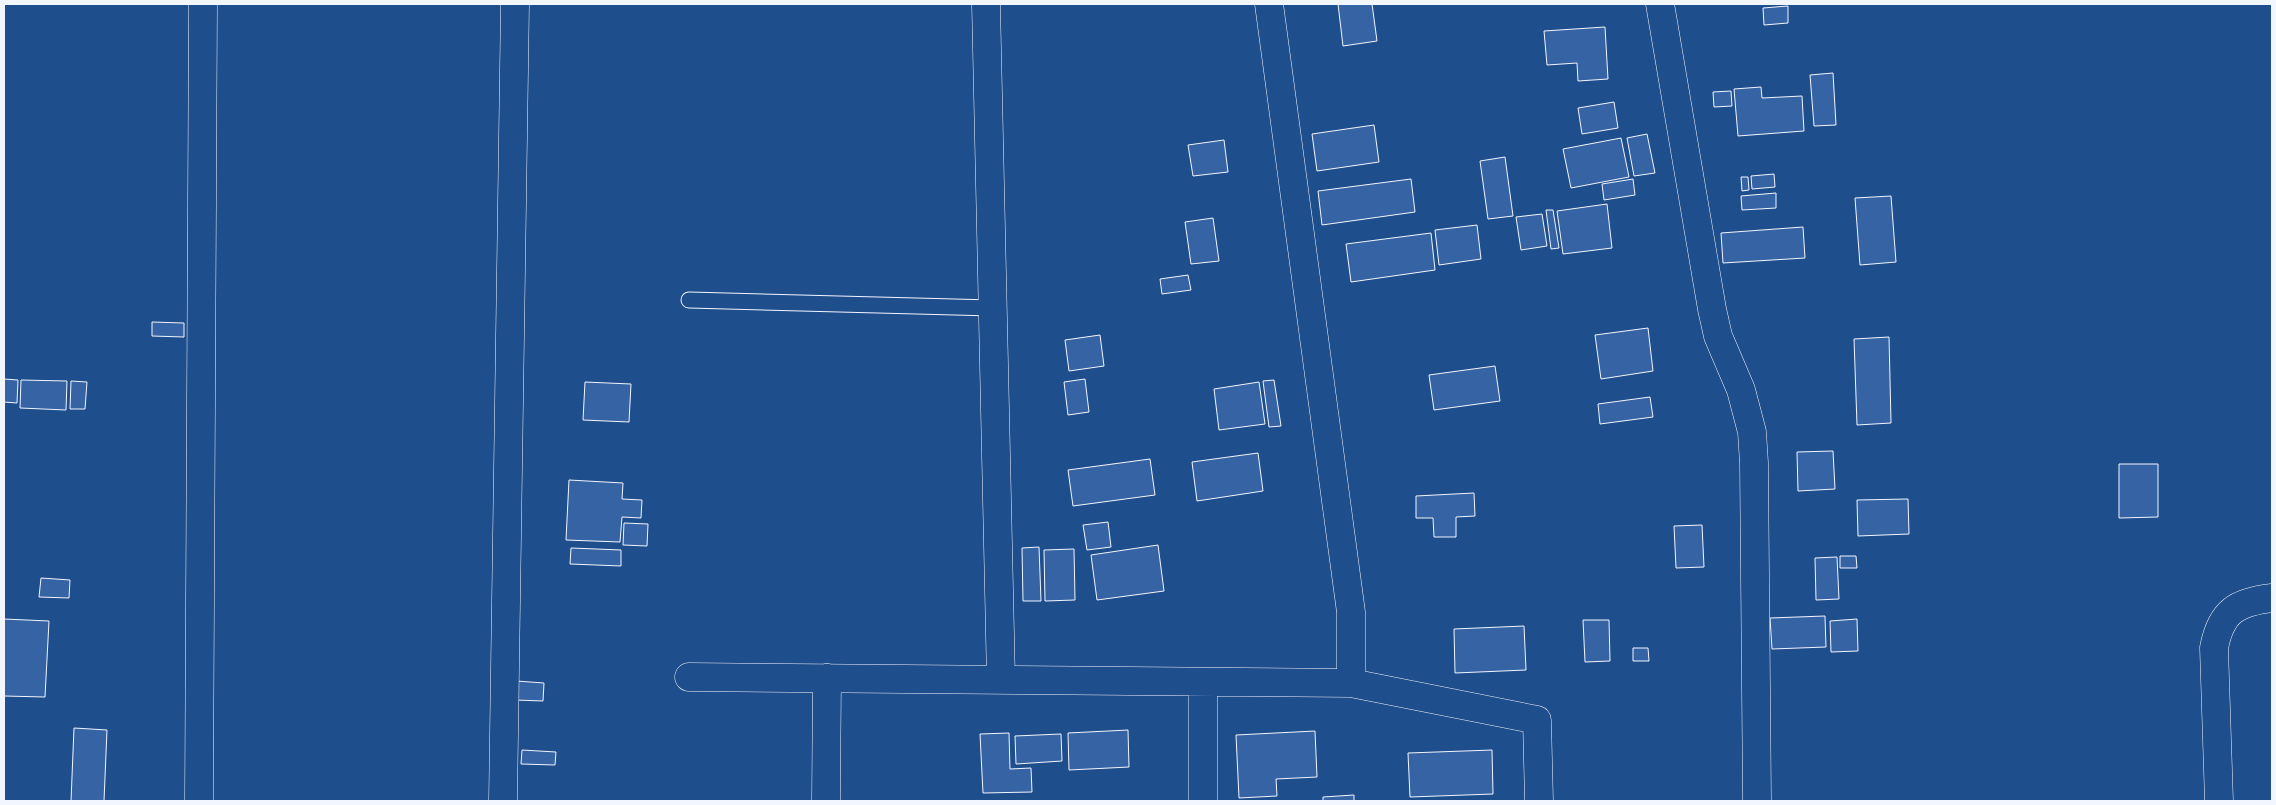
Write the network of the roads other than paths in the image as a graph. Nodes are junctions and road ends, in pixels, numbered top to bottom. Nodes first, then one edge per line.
1 (203, 4) edge
2 (515, 4) edge
3 (986, 4) edge
4 (1269, 4) edge
5 (1660, 4) edge
6 (689, 300) dead end
7 (993, 308) junction
8 (2272, 598) edge
9 (689, 677) dead end
10 (827, 678) junction
11 (1001, 680) junction
12 (1203, 683) junction
13 (1351, 683) junction
14 (199, 801) edge
15 (502, 801) edge
16 (826, 801) edge
17 (1203, 801) edge
18 (1539, 801) edge
19 (1757, 801) edge
20 (2219, 801) edge

1 - 14 street
2 - 15 street
3 - 7 street
4 - 13 street
5 - 19 street
6 - 7 lane
7 - 11 street
8 - 20 street
9 - 10 street
10 - 11 street
10 - 16 street
11 - 12 street
12 - 13 street
12 - 17 street
13 - 18 street

